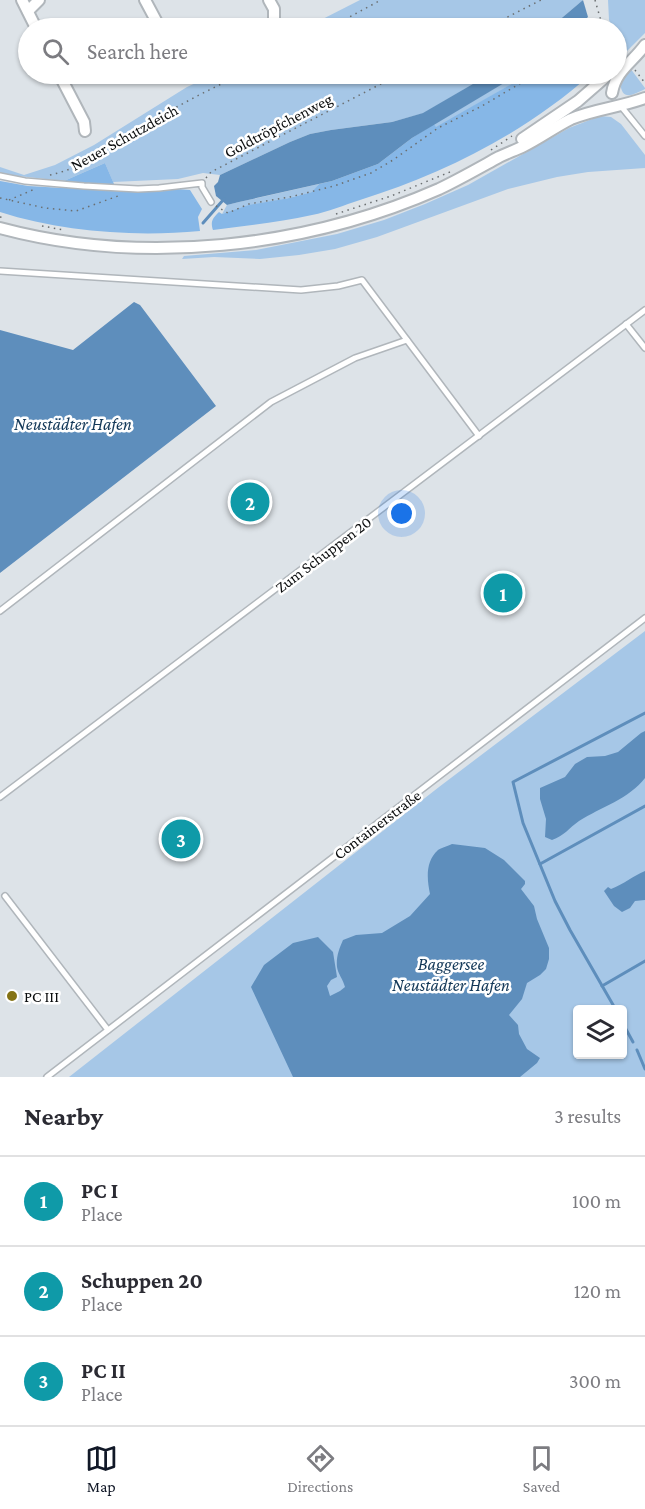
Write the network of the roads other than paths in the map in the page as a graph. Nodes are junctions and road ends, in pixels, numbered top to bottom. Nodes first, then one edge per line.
1 (22, 0) edge
2 (39, 0) edge
3 (145, 0) edge
4 (270, 0) edge
5 (28, 11) junction
6 (31, 18) edge
7 (155, 18) edge
8 (274, 18) dead end
9 (645, 43) edge
10 (627, 58) edge
11 (627, 65) edge
12 (64, 84) edge
13 (598, 84) edge
14 (614, 84) edge
15 (612, 93) junction
16 (645, 98) edge
17 (578, 101) junction
18 (620, 105) junction
19 (85, 131) dead end
20 (645, 136) edge
21 (501, 156) junction
22 (0, 176) edge
23 (211, 202) dead end
24 (4, 223) edge
25 (0, 270) edge
26 (645, 310) edge
27 (627, 324) junction
28 (407, 340) junction
29 (645, 348) edge
30 (478, 436) junction
31 (0, 611) edge
32 (645, 618) edge
33 (0, 797) edge
34 (5, 896) dead end
35 (108, 1030) junction
36 (47, 1077) edge

1 - 5 street
2 - 5 street
3 - 7 street
4 - 8 street
5 - 6 street
9 - 10 street
9 - 11 street
12 - 19 street
13 - 17 street
14 - 15 street
15 - 17 street
15 - 18 street
16 - 18 street
17 - 21 street
18 - 20 lane
18 - 21 street
21 - 24 street
22 - 23 lane
25 - 28 lane
26 - 27 lane, Zum Schuppen 20
27 - 29 lane
27 - 30 lane, Zum Schuppen 20
28 - 30 lane
28 - 31 lane
30 - 33 lane, Zum Schuppen 20
32 - 35 lane, Containerstraße
34 - 35 lane
35 - 36 lane, Containerstraße

